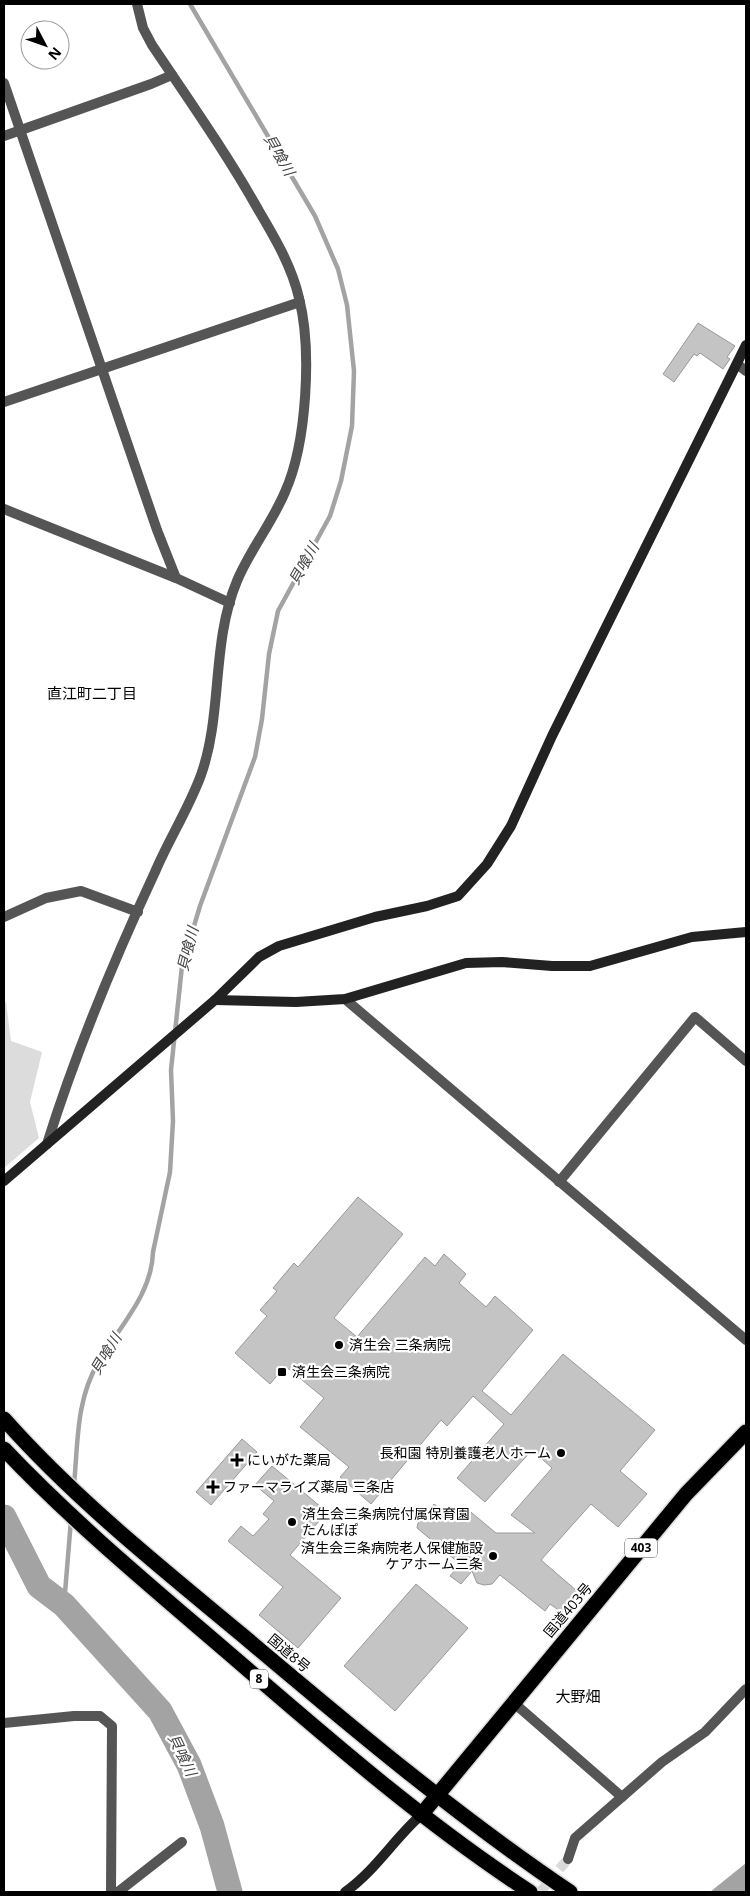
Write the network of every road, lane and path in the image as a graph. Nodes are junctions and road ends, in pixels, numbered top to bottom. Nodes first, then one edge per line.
1 (137, 4) edge
2 (172, 74) junction
3 (4, 83) edge
4 (20, 130) junction
5 (4, 136) edge
6 (300, 302) junction
7 (746, 345) edge
8 (736, 364) junction
9 (102, 369) junction
10 (746, 371) edge
11 (4, 402) edge
12 (4, 509) edge
13 (176, 578) junction
14 (230, 603) junction
15 (138, 912) junction
16 (4, 917) edge
17 (746, 932) edge
18 (345, 999) junction
19 (213, 1001) junction
20 (746, 1061) edge
21 (47, 1144) junction
22 (4, 1181) edge
23 (559, 1182) junction
24 (746, 1340) edge
25 (4, 1419) edge
26 (746, 1432) edge
27 (4, 1449) edge
28 (746, 1690) edge
29 (514, 1703) junction
30 (4, 1723) edge
31 (436, 1796) junction
32 (622, 1797) junction
33 (421, 1815) junction
34 (182, 1842) dead end
35 (568, 1859) tunnel mouth
36 (111, 1892) edge
37 (118, 1892) edge
38 (345, 1892) edge
39 (530, 1892) edge
40 (570, 1892) edge

1 - 2 street
2 - 4 street
2 - 6 street
3 - 4 street
4 - 5 street
4 - 9 street
6 - 9 street
6 - 14 street
7 - 8 street
8 - 10 street
8 - 19 street
9 - 11 street
9 - 13 street
12 - 13 street
13 - 14 street
14 - 15 street
15 - 16 street
15 - 21 street
17 - 18 street
18 - 19 street
18 - 23 street
19 - 21 street
20 - 23 street
21 - 22 street
23 - 24 street
25 - 31 highway, 国道8号 / 8
26 - 29 highway, 国道403号 / 403
27 - 33 highway, 8
28 - 32 street
29 - 31 highway, 国道403号 / 403
29 - 32 street
30 - 36 street
31 - 33 highway, 国道403号 / 403
31 - 40 highway, 国道8号 / 8
32 - 35 street
33 - 38 street
33 - 39 highway, 8
34 - 37 street

